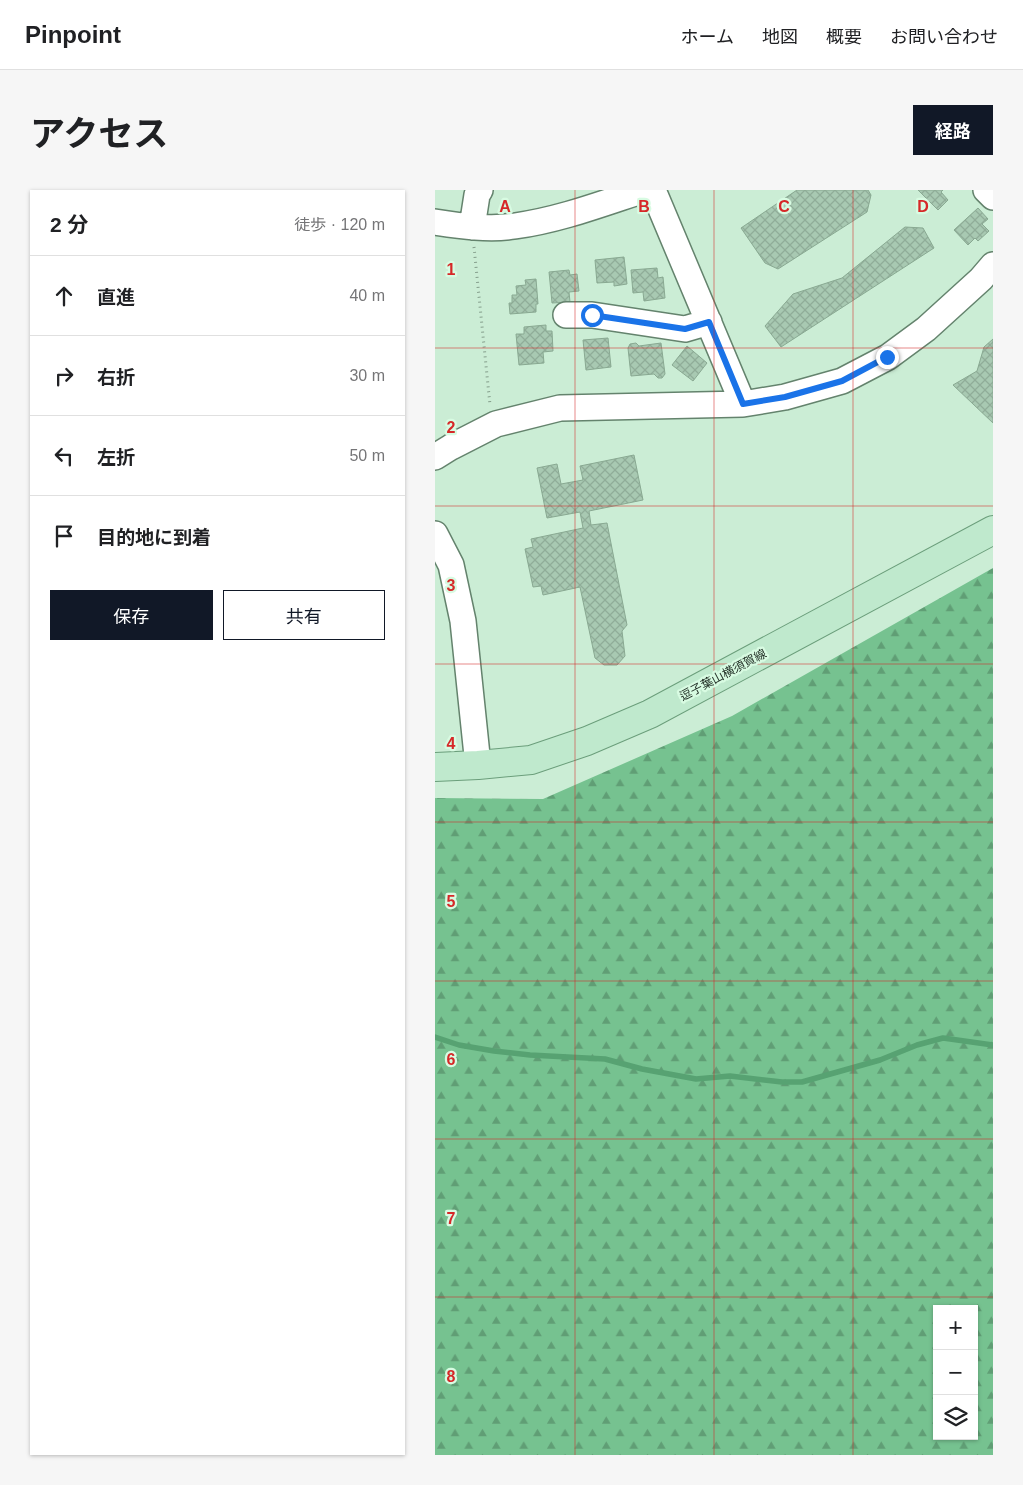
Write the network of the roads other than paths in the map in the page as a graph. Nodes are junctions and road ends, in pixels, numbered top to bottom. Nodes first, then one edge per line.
1 (480, 190) edge
2 (644, 190) edge
3 (653, 190) edge
4 (986, 190) edge
5 (993, 196) edge
6 (435, 222) edge
7 (472, 227) junction
8 (993, 265) edge
9 (566, 315) dead end
10 (709, 322) junction
11 (743, 404) junction
12 (435, 457) edge
13 (993, 530) edge
14 (435, 534) edge
15 (478, 765) junction
16 (435, 767) edge

1 - 7 street
2 - 7 street
3 - 10 street
4 - 5 street
6 - 7 street
8 - 11 street
9 - 10 street
10 - 11 street
11 - 12 street
13 - 15 main road, 逗子葉山横須賀線
14 - 15 street
15 - 16 main road, 逗子葉山横須賀線

